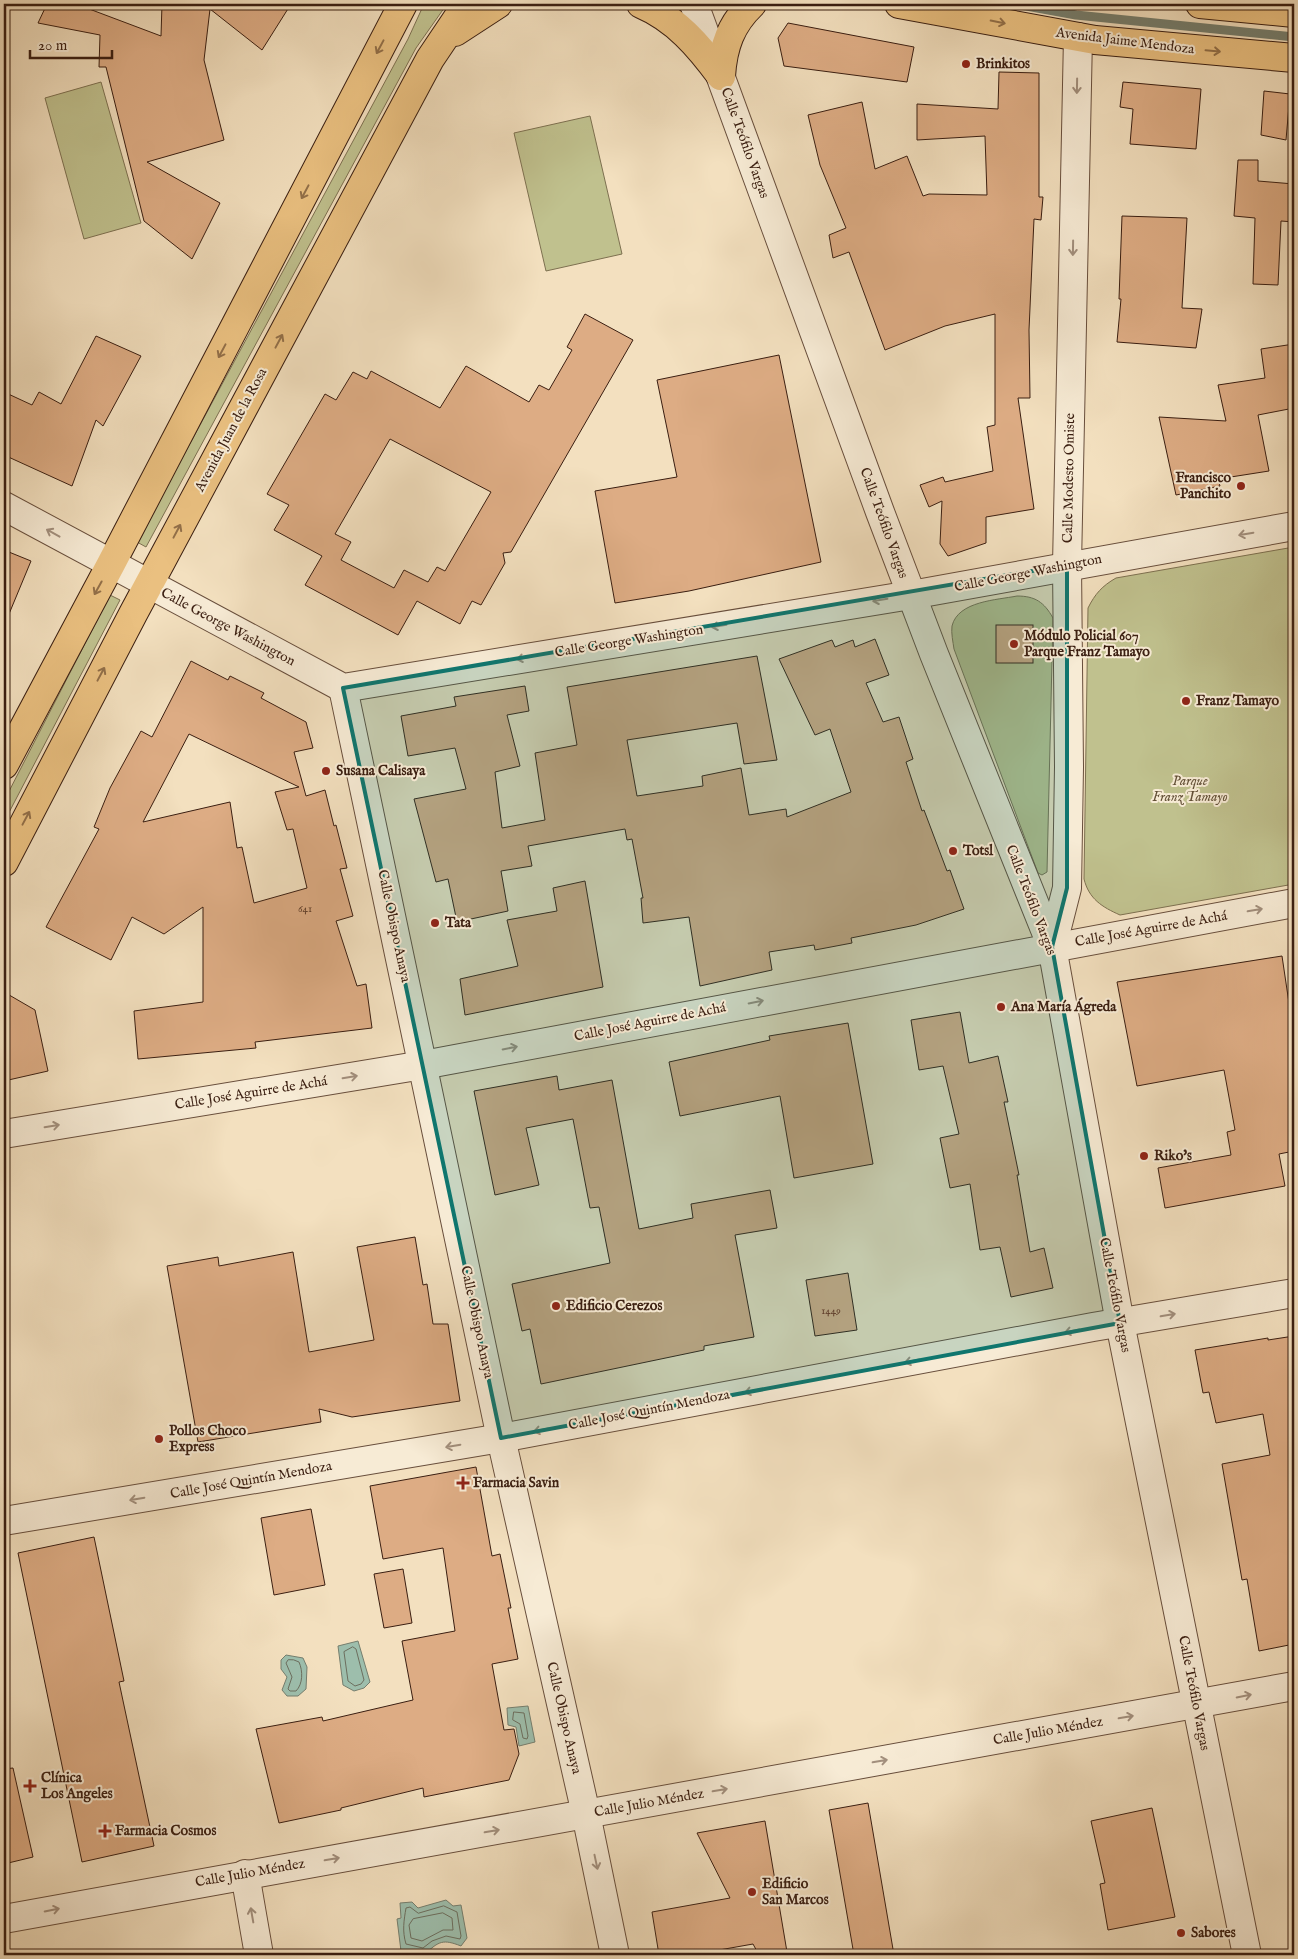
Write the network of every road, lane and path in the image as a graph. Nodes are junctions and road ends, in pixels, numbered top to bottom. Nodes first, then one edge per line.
1 (403, 4) edge
2 (467, 4) edge
3 (498, 4) edge
4 (641, 4) edge
5 (694, 4) edge
6 (752, 4) edge
7 (899, 4) edge
8 (1200, 4) edge
9 (1294, 14) edge
10 (1078, 37) junction
11 (1294, 58) edge
12 (430, 59) junction
13 (721, 76) junction
14 (4, 506) edge
15 (1294, 526) edge
16 (111, 564) junction
17 (1067, 565) junction
18 (149, 584) junction
19 (911, 595) junction
20 (343, 688) junction
21 (4, 765) edge
22 (4, 862) edge
23 (1294, 903) edge
24 (1052, 948) junction
25 (423, 1065) junction
26 (4, 1134) edge
27 (1294, 1293) edge
28 (1120, 1323) junction
29 (501, 1438) junction
30 (4, 1521) edge
31 (1294, 1686) edge
32 (1196, 1705) junction
33 (586, 1814) junction
34 (246, 1874) junction
35 (4, 1919) edge
36 (260, 1955) edge
37 (614, 1955) edge
38 (1247, 1955) edge

1 -> 16 main road
2 - 12 main road, Avenida Juan de la Rosa
3 - 12 main road
4 - 13 main road
5 - 13 street, Calle Teófilo Vargas
6 - 13 main road
7 -> 10 main road, Avenida Jaime Mendoza
8 - 9 main road
10 -> 11 main road, Avenida Jaime Mendoza
10 -> 17 street, Calle Modesto Omiste
18 -> 12 main road, Avenida Juan de la Rosa
13 - 19 street, Calle Teófilo Vargas
16 -> 14 street, Calle George Washington
15 -> 17 street, Calle George Washington
16 - 18 street, Calle George Washington
16 -> 21 main road
17 - 19 street, Calle George Washington
17 - 24 street, Calle Modesto Omiste
18 - 20 street, Calle George Washington
22 -> 18 main road, Avenida Juan de la Rosa
19 -> 20 street, Calle George Washington
19 - 24 street, Calle Teófilo Vargas
20 - 25 street, Calle Obispo Anaya
24 -> 23 street, Calle José Aguirre de Achá
25 -> 24 street, Calle José Aguirre de Achá
24 - 28 street, Calle Teófilo Vargas
26 -> 25 street, Calle José Aguirre de Achá
25 - 29 street, Calle Obispo Anaya
28 -> 27 street, Calle José Quintín Mendoza
28 -> 29 street, Calle José Quintín Mendoza
28 - 32 street, Calle Teófilo Vargas
29 -> 30 street, Calle José Quintín Mendoza
29 - 33 street, Calle Obispo Anaya
32 -> 31 street, Calle Julio Méndez
33 -> 32 street, Calle Julio Méndez
32 - 38 street, Calle Teófilo Vargas
34 -> 33 street, Calle Julio Méndez
33 -> 37 street, Calle Obispo Anaya
35 -> 34 street, Calle Julio Méndez
36 -> 34 street

